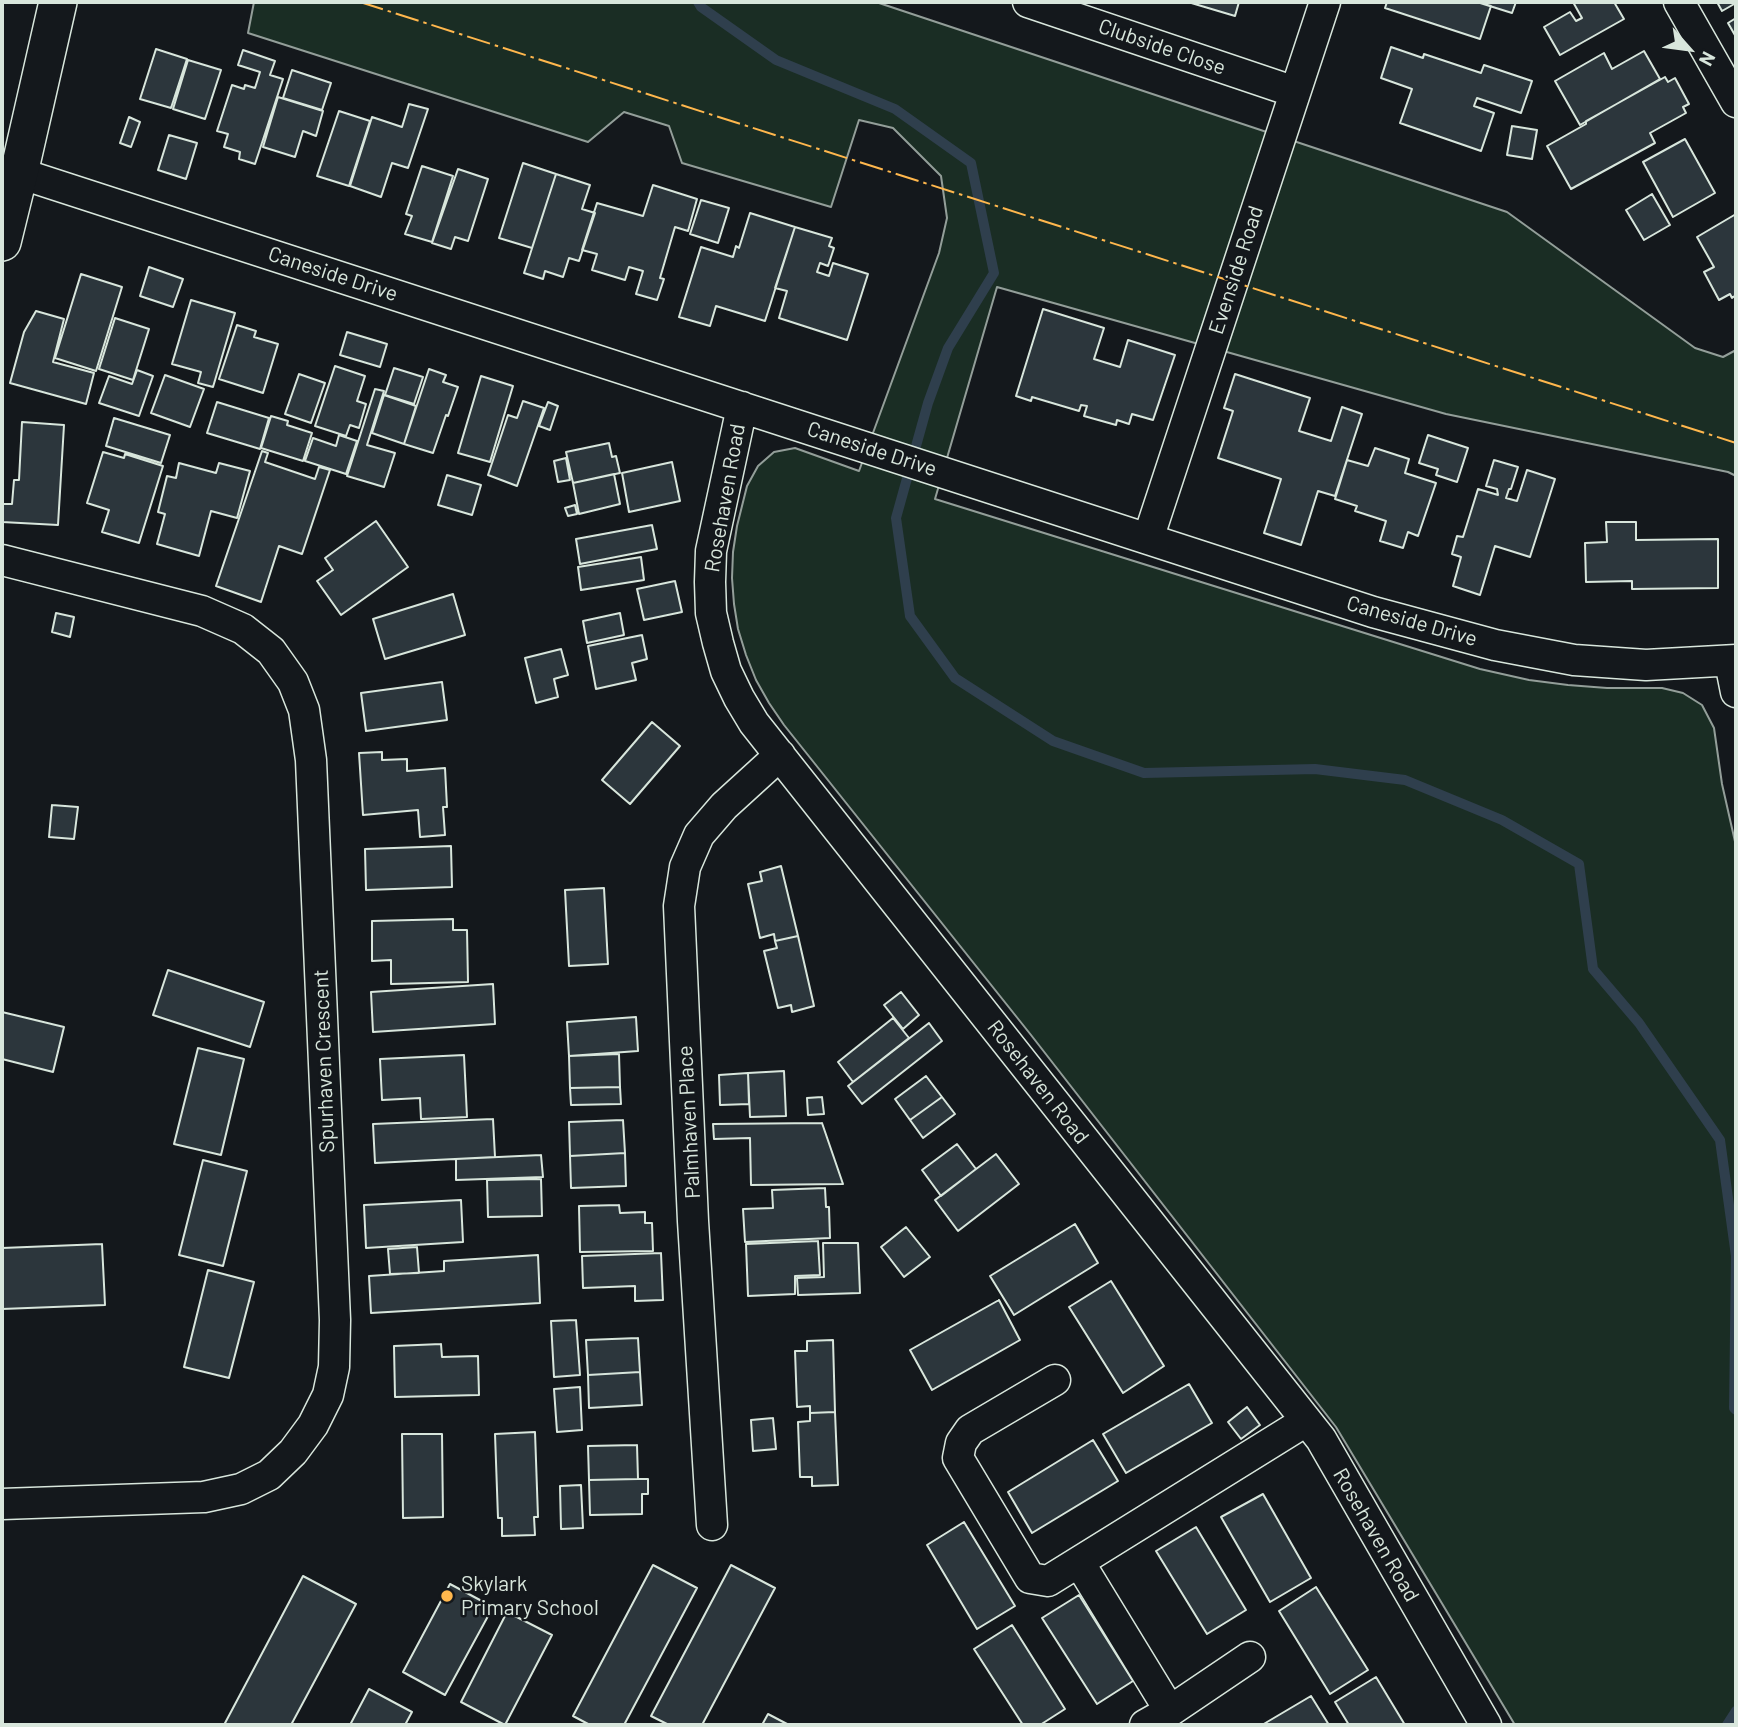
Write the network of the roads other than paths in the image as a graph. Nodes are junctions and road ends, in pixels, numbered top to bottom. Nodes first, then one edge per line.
1 (58, 2) edge
2 (1028, 2) edge
3 (1325, 2) edge
4 (1679, 2) edge
5 (1295, 92) junction
6 (1736, 102) edge
7 (19, 173) junction
8 (2, 242) edge
9 (742, 407) junction
10 (1149, 538) junction
11 (2, 560) edge
12 (1733, 661) edge
13 (1736, 692) edge
14 (780, 755) junction
15 (1055, 1380) dead end
16 (1306, 1421) junction
17 (2, 1504) edge
18 (712, 1525) dead end
19 (1079, 1562) junction
20 (1250, 1657) dead end
21 (1157, 1718) edge
22 (1486, 1725) edge

1 - 7 street
2 - 5 street, Clubside Close
3 - 5 street, Evenside Road
4 - 6 street
5 - 10 street, Evenside Road
7 - 8 street
7 - 9 street, Caneside Drive
9 - 10 street, Caneside Drive
9 - 14 street, Rosehaven Road
10 - 12 street, Caneside Drive
11 - 17 street, Spurhaven Crescent
12 - 13 street
14 - 16 street, Rosehaven Road
14 - 18 street, Palmhaven Place
15 - 19 street
16 - 19 street
16 - 22 street, Rosehaven Road
19 - 21 street
20 - 21 street

